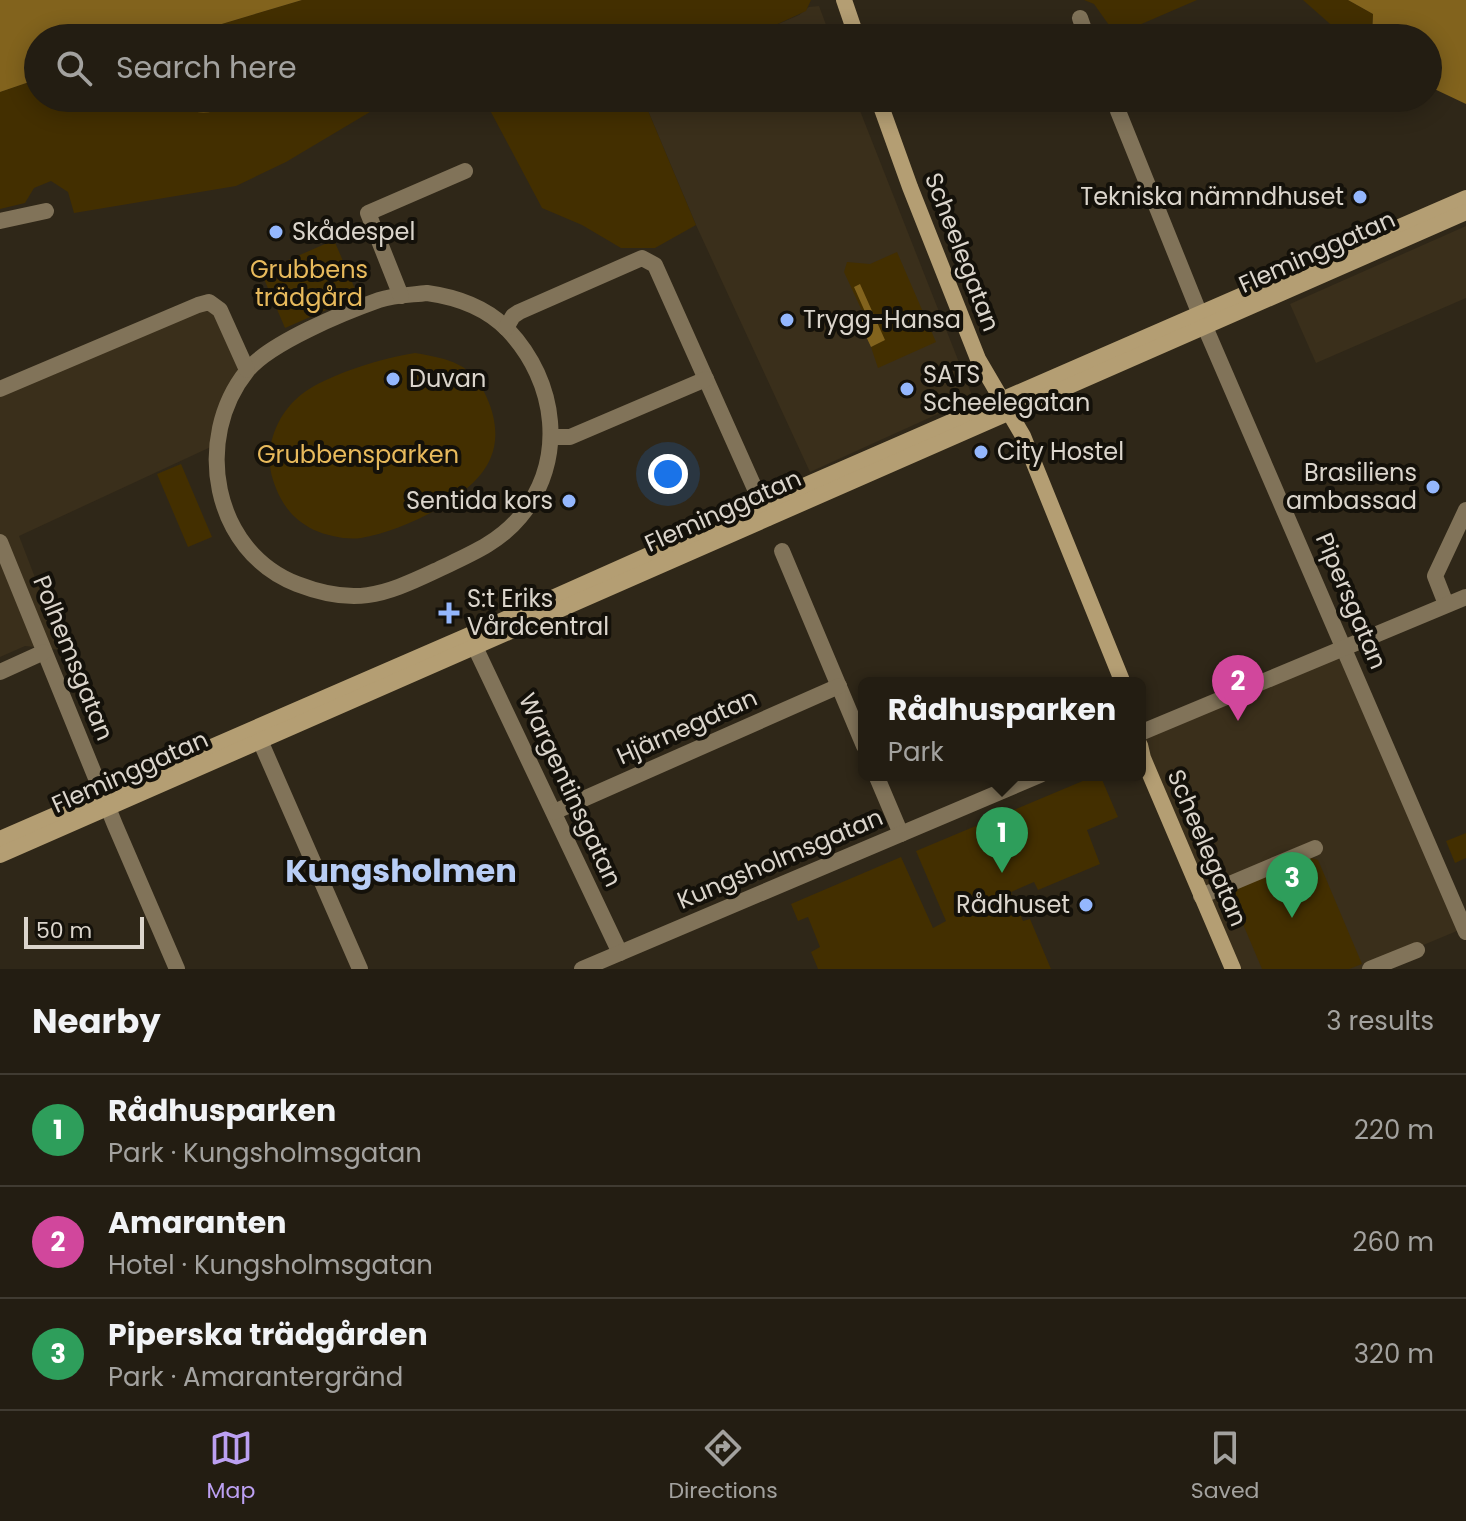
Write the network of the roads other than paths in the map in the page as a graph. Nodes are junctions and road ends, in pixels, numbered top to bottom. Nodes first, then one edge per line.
1 (844, 0) edge
2 (1080, 18) dead end
3 (852, 24) edge
4 (1082, 24) edge
5 (883, 112) edge
6 (1118, 112) edge
7 (465, 171) dead end
8 (1466, 198) edge
9 (46, 211) dead end
10 (1466, 212) edge
11 (0, 221) edge
12 (401, 296) junction
13 (1203, 320) junction
14 (506, 328) junction
15 (247, 370) junction
16 (706, 379) junction
17 (0, 389) edge
18 (1004, 406) junction
19 (553, 437) junction
20 (1466, 510) edge
21 (765, 511) junction
22 (0, 542) edge
23 (782, 551) dead end
24 (1466, 597) edge
25 (1446, 604) junction
26 (1345, 646) junction
27 (475, 647) junction
28 (44, 652) junction
29 (0, 672) edge
30 (1121, 677) edge
31 (839, 686) junction
32 (1146, 730) edge
33 (858, 732) edge
34 (257, 734) junction
35 (1146, 765) edge
36 (879, 781) edge
37 (1026, 781) edge
38 (106, 801) junction
39 (554, 812) junction
40 (901, 834) junction
41 (0, 839) edge
42 (1315, 848) dead end
43 (0, 855) edge
44 (1201, 896) junction
45 (1466, 932) edge
46 (1417, 950) dead end
47 (620, 953) junction
48 (177, 969) edge
49 (360, 969) edge
50 (582, 969) edge
51 (1233, 969) edge
52 (1370, 969) edge

1 - 3 street
2 - 4 street
5 - 18 street, Scheelegatan
6 - 13 street, Pipersgatan
7 - 12 street
8 - 13 street, Fleminggatan
9 - 11 street
10 - 13 street, Fleminggatan
12 - 14 street
12 - 15 street
13 - 18 street, Fleminggatan
13 - 26 street, Pipersgatan
14 - 16 street
14 - 19 street
15 - 17 street
15 - 19 street
16 - 19 street
16 - 21 street
18 - 21 street, Fleminggatan
18 - 30 street, Scheelegatan
20 - 25 street
21 - 27 street, Fleminggatan
21 - 34 street, Fleminggatan
22 - 28 street, Polhemsgatan
23 - 31 street
24 - 25 street
25 - 26 street
26 - 32 street
26 - 45 street, Pipersgatan
27 - 34 street, Fleminggatan
27 - 39 street, Wargentinsgatan
28 - 29 street
28 - 38 street, Polhemsgatan
31 - 33 street
31 - 39 street, Hjärnegatan
34 - 38 street, Fleminggatan
34 - 49 street
35 - 44 street, Scheelegatan
36 - 40 street
37 - 40 street, Kungsholmsgatan
38 - 41 street, Fleminggatan
38 - 43 street, Fleminggatan
38 - 48 street, Polhemsgatan
39 - 47 street, Wargentinsgatan
40 - 47 street, Kungsholmsgatan
42 - 44 street
44 - 51 street, Scheelegatan
46 - 52 street
47 - 50 street, Kungsholmsgatan

